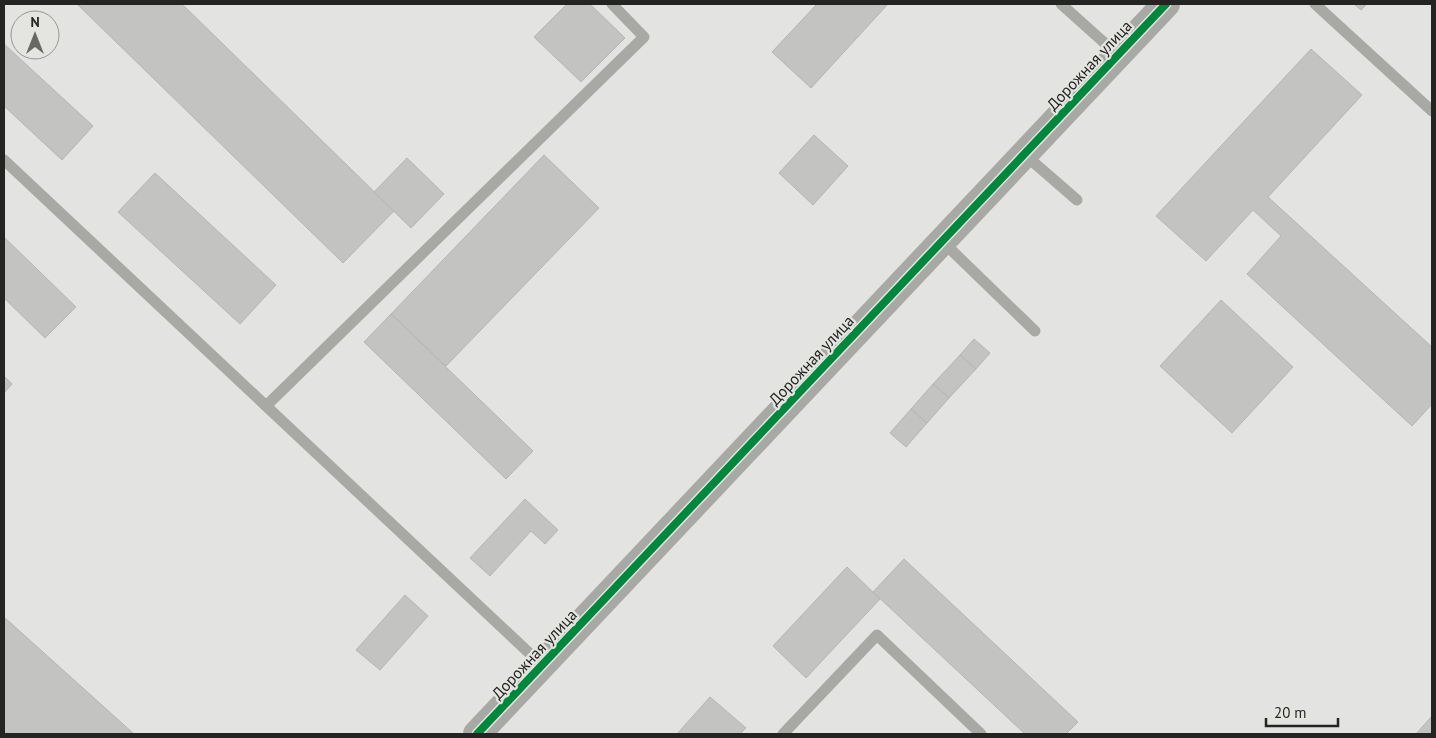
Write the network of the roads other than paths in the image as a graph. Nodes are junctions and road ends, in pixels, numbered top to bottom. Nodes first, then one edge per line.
1 (612, 4) edge
2 (1061, 4) edge
3 (1166, 4) edge
4 (1315, 4) edge
5 (1118, 55) junction
6 (1432, 111) edge
7 (1024, 154) junction
8 (4, 160) edge
9 (1077, 200) dead end
10 (942, 241) junction
11 (1035, 331) dead end
12 (266, 406) junction
13 (542, 665) junction
14 (477, 734) edge
15 (783, 734) edge
16 (982, 734) edge

1 - 12 lane
2 - 5 lane
3 - 5 street, Дорожная улица
4 - 6 lane
5 - 7 street, Дорожная улица
7 - 9 lane
7 - 10 street, Дорожная улица
8 - 12 lane
10 - 11 lane
10 - 13 street, Дорожная улица
12 - 13 lane
13 - 14 street, Дорожная улица
15 - 16 lane

